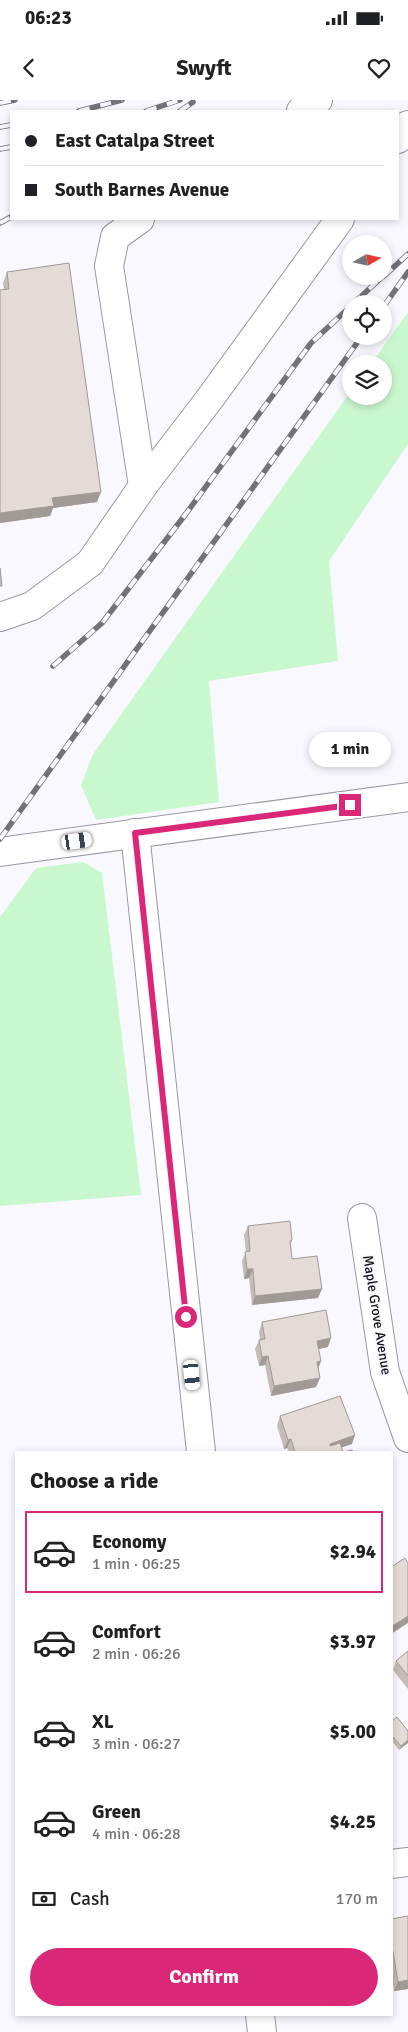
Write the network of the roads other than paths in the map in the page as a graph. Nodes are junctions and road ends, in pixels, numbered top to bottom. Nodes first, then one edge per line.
1 (318, 100) edge
2 (303, 110) edge
3 (408, 125) edge
4 (399, 138) edge
5 (139, 220) edge
6 (339, 220) edge
7 (143, 486) junction
8 (0, 617) edge
9 (408, 797) edge
10 (135, 833) junction
11 (0, 852) edge
12 (362, 1218) dead end
13 (408, 1438) edge
14 (201, 1451) edge
15 (408, 1862) edge
16 (393, 1864) edge
17 (260, 2016) edge
18 (262, 2032) edge

1 - 2 street
3 - 4 street
5 - 7 street
6 - 7 street
7 - 8 street
9 - 10 street
10 - 11 street
10 - 14 street
12 - 13 street, Maple Grove Avenue
15 - 16 street
17 - 18 street

